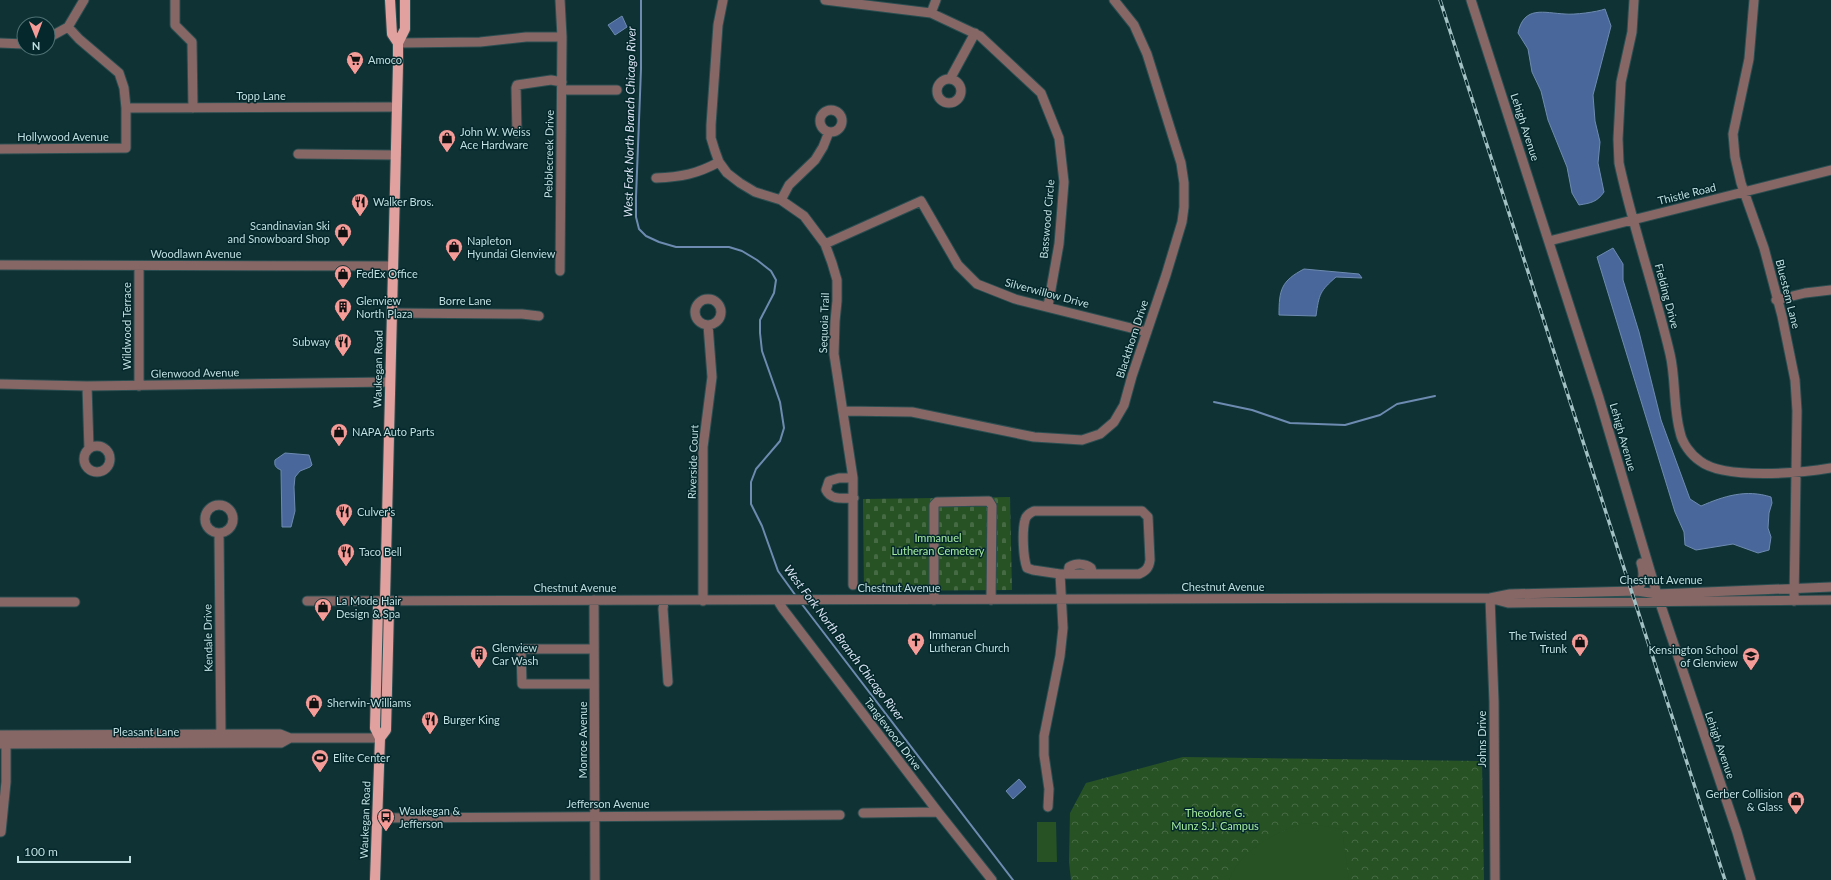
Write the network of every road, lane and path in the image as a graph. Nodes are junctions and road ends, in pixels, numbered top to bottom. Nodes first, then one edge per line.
1 (84, 0) edge
2 (175, 0) edge
3 (390, 0) edge
4 (405, 0) edge
5 (560, 0) edge
6 (723, 0) edge
7 (825, 0) edge
8 (936, 0) edge
9 (1114, 0) edge
10 (1472, 0) edge
11 (1634, 0) edge
12 (1754, 0) edge
13 (931, 13) junction
14 (68, 27) junction
15 (975, 33) junction
16 (56, 34) edge
17 (562, 37) junction
18 (0, 43) edge
19 (398, 43) junction
20 (16, 44) edge
21 (950, 79) dead end
22 (562, 86) junction
23 (617, 90) dead end
24 (126, 108) junction
25 (193, 108) junction
26 (397, 108) junction
27 (829, 132) dead end
28 (517, 133) dead end
29 (0, 149) edge
30 (298, 154) dead end
31 (396, 155) junction
32 (719, 162) junction
33 (1831, 170) edge
34 (656, 178) dead end
35 (1743, 192) junction
36 (781, 200) junction
37 (1634, 220) junction
38 (1549, 241) junction
39 (825, 244) junction
40 (0, 265) edge
41 (139, 266) junction
42 (393, 266) junction
43 (560, 271) dead end
44 (1831, 290) edge
45 (1776, 300) junction
46 (1048, 306) junction
47 (392, 313) junction
48 (539, 316) dead end
49 (708, 325) dead end
50 (1147, 332) junction
51 (390, 382) junction
52 (0, 384) edge
53 (87, 386) junction
54 (139, 386) junction
55 (842, 411) junction
56 (1610, 436) junction
57 (89, 449) dead end
58 (1831, 468) edge
59 (1796, 473) junction
60 (853, 478) junction
61 (854, 498) junction
62 (219, 533) dead end
63 (1064, 574) junction
64 (853, 585) dead end
65 (1831, 587) edge
66 (1795, 589) junction
67 (1637, 592) junction
68 (1490, 598) junction
69 (1658, 598) junction
70 (385, 600) junction
71 (594, 600) junction
72 (703, 600) junction
73 (934, 600) junction
74 (991, 600) junction
75 (1062, 600) junction
76 (1831, 600) edge
77 (307, 601) dead end
78 (664, 601) junction
79 (778, 601) junction
80 (1794, 601) junction
81 (0, 602) edge
82 (74, 602) dead end
83 (594, 649) junction
84 (668, 682) dead end
85 (594, 684) junction
86 (380, 738) junction
87 (221, 739) junction
88 (3, 740) edge
89 (1048, 807) dead end
90 (938, 812) junction
91 (863, 813) dead end
92 (840, 815) dead end
93 (595, 816) junction
94 (377, 818) junction
95 (1, 832) dead end
96 (375, 880) edge
97 (595, 880) edge
98 (992, 880) edge
99 (1495, 880) edge
100 (1751, 880) edge

1 - 14 street
2 - 25 street
3 - 19 main road, Waukegan Road
4 - 19 main road, Waukegan Road
5 - 17 street, Pebblecreek Drive
6 - 32 street, Sequoia Trail
7 - 13 street, Basswood Circle
8 - 13 street
9 - 50 street, Blackthorn Drive
10 - 38 street, Lehigh Avenue
11 - 37 street, Fielding Drive
12 - 35 street, Bluestem Lane
13 - 15 street, Basswood Circle
14 - 16 street
14 - 24 street
15 - 21 street
15 - 46 street, Basswood Circle
17 - 19 street
17 - 22 street, Pebblecreek Drive
18 - 20 street
19 - 26 main road, Waukegan Road
22 - 23 street
22 - 28 street
22 - 43 street, Pebblecreek Drive
24 - 25 street, Topp Lane
24 - 29 street, Hollywood Avenue
25 - 26 street, Topp Lane
26 - 31 main road, Waukegan Road
27 - 36 street
30 - 31 street
31 - 42 main road, Waukegan Road
32 - 34 street
32 - 36 street, Sequoia Trail
33 - 35 street, Thistle Road
35 - 37 street, Thistle Road
35 - 45 street, Bluestem Lane
36 - 39 street, Sequoia Trail
37 - 38 street, Thistle Road
37 - 59 street, Fielding Drive
38 - 56 street, Lehigh Avenue
39 - 46 street, Silverwillow Drive
39 - 55 street, Sequoia Trail
40 - 41 street, Woodlawn Avenue
41 - 42 street, Woodlawn Avenue
41 - 54 street, Wildwood Terrace
42 - 47 main road, Waukegan Road
44 - 45 street
45 - 59 street, Bluestem Lane
46 - 50 street, Silverwillow Drive
47 - 48 street, Borre Lane
47 - 51 main road, Waukegan Road
49 - 72 street, Riverside Court
50 - 55 street, Blackthorn Drive
51 - 54 street, Glenwood Avenue
51 - 70 main road, Waukegan Road
52 - 53 street, Glenwood Avenue
53 - 54 street, Glenwood Avenue
53 - 57 street
55 - 60 street, Sequoia Trail
56 - 67 street
56 - 69 street, Lehigh Avenue
58 - 59 street, Fielding Drive
59 - 66 street, Bluestem Lane
60 - 61 street, Sequoia Trail
60 - 61 street
61 - 64 street, Sequoia Trail
62 - 87 street, Kendale Drive
63 - 63 street
63 - 75 street
65 - 66 street, Chestnut Avenue
66 - 69 street, Chestnut Avenue
66 - 80 street, Bluestem Lane
67 - 68 street, Chestnut Avenue
67 - 69 street, Chestnut Avenue
68 - 69 street, Chestnut Avenue
68 - 75 street, Chestnut Avenue
68 - 99 street, Johns Drive
69 - 80 street, Chestnut Avenue
69 - 100 street, Lehigh Avenue
70 - 71 street, Chestnut Avenue
70 - 77 street, Chestnut Avenue
70 - 86 main road, Waukegan Road
71 - 78 street, Chestnut Avenue
71 - 83 street, Monroe Avenue
72 - 78 street, Chestnut Avenue
72 - 79 street, Chestnut Avenue
73 - 74 street, Chestnut Avenue
73 - 74 street
73 - 79 street, Chestnut Avenue
74 - 75 street, Chestnut Avenue
75 - 89 street
76 - 80 street, Chestnut Avenue
78 - 84 street
79 - 90 street, Tanglewood Drive
81 - 82 street
83 - 85 street, Monroe Avenue
83 - 85 street
85 - 93 street, Monroe Avenue
86 - 87 street, Pleasant Lane
86 - 94 main road, Waukegan Road
87 - 88 street, Pleasant Lane
88 - 95 street
90 - 91 street
90 - 98 street, Tanglewood Drive
92 - 93 street, Jefferson Avenue
93 - 94 street, Jefferson Avenue
93 - 97 street, Monroe Avenue
94 - 96 main road, Waukegan Road

